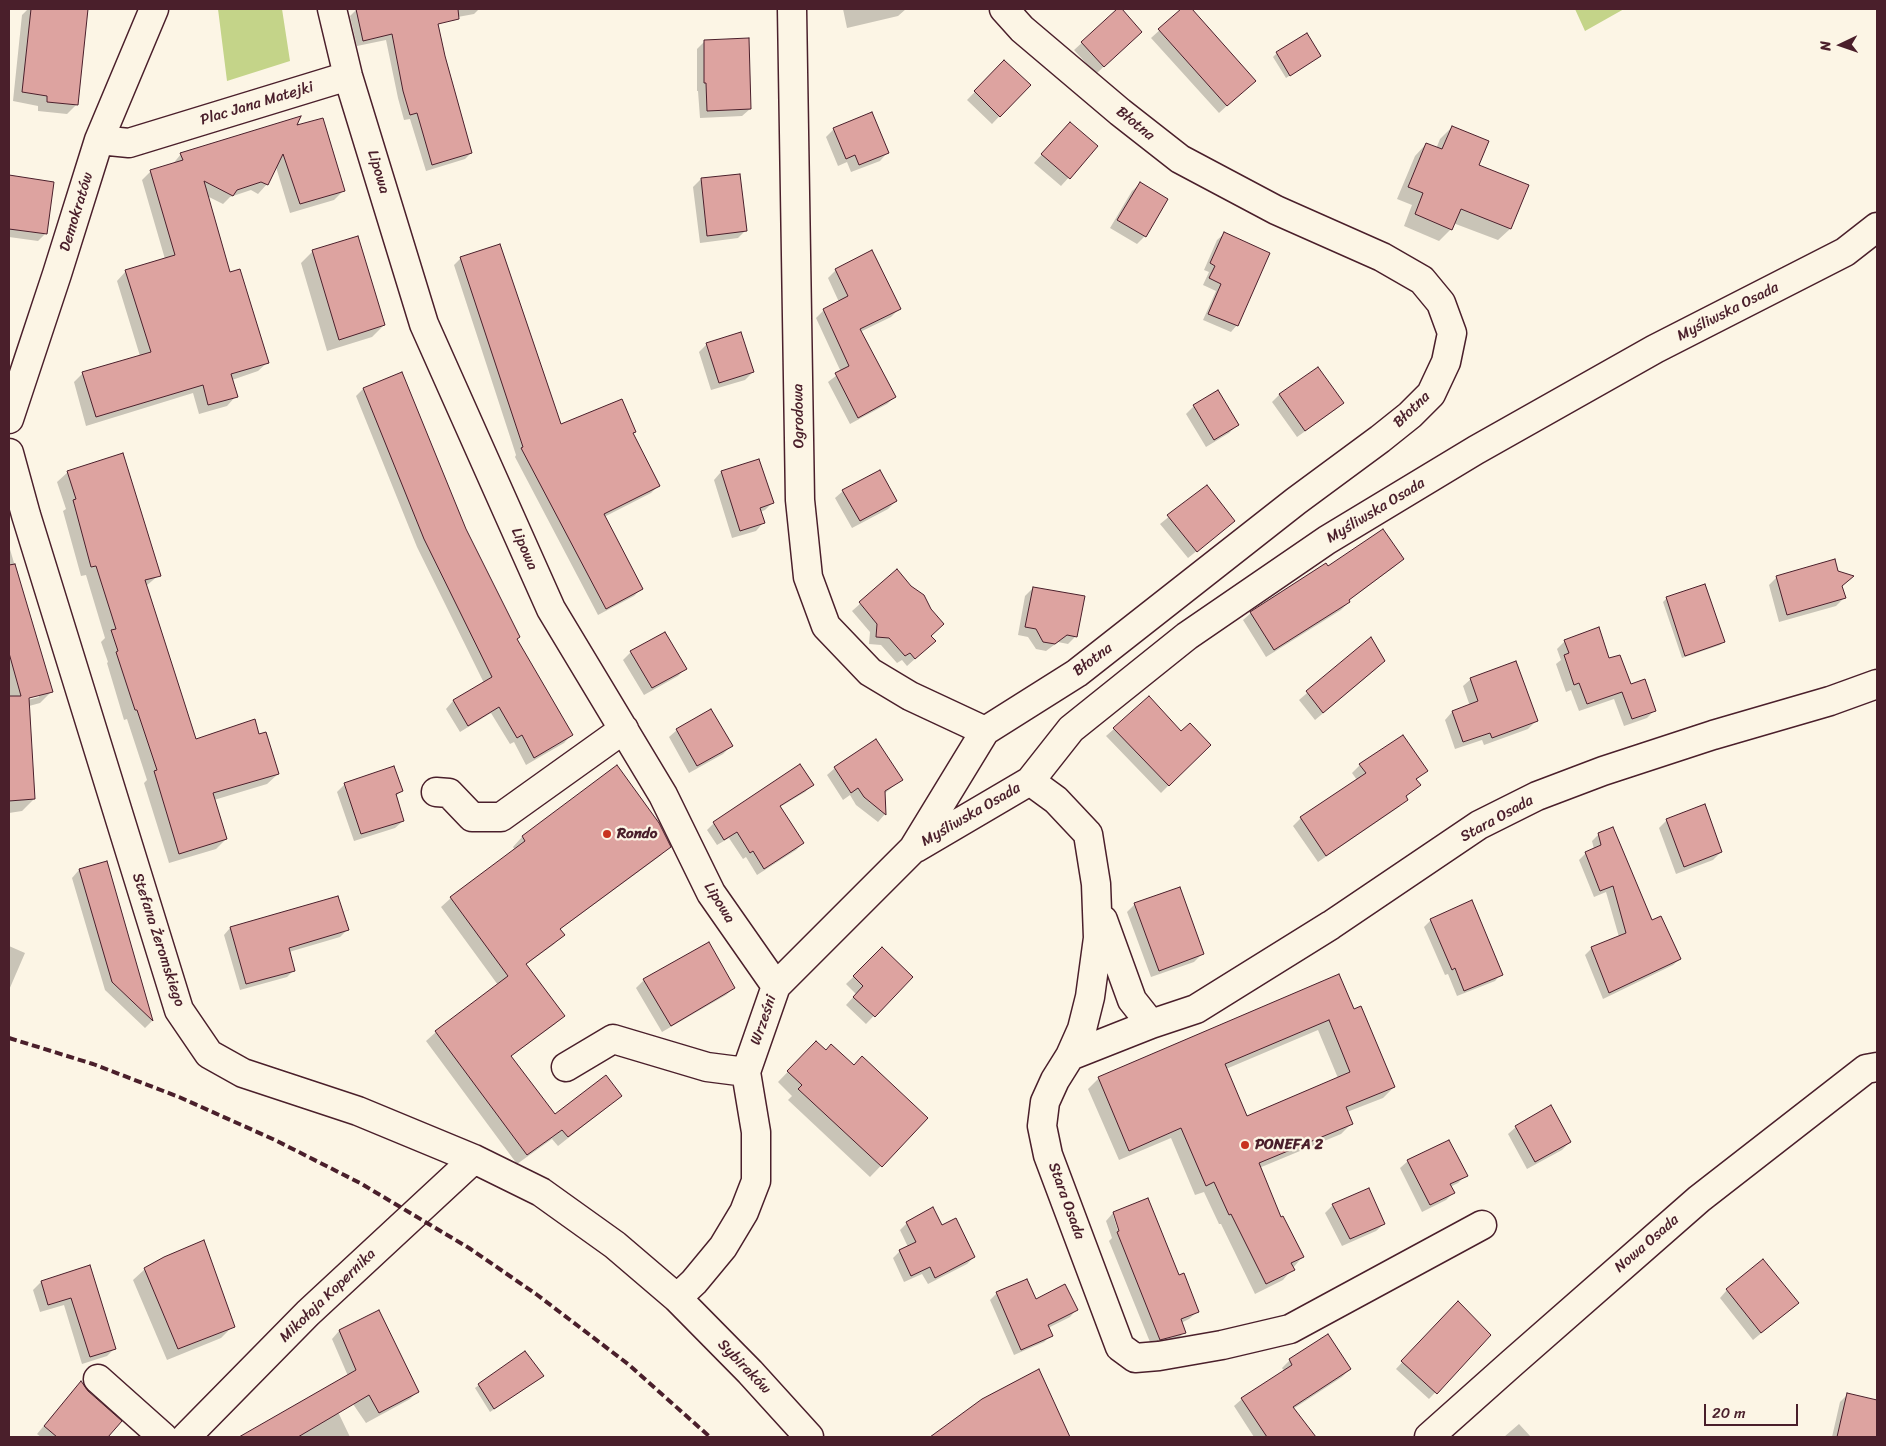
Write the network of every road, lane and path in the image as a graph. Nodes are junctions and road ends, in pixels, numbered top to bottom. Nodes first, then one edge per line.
1 (154, 9) edge
2 (332, 9) edge
3 (792, 9) edge
4 (1004, 9) edge
5 (348, 76) junction
6 (99, 140) junction
7 (1877, 227) edge
8 (9, 419) edge
9 (9, 453) edge
10 (1877, 684) edge
11 (624, 729) junction
12 (985, 731) junction
13 (1030, 781) junction
14 (436, 792) dead end
15 (913, 849) junction
16 (1098, 906) junction
17 (776, 986) junction
18 (1151, 1024) junction
19 (1070, 1056) junction
20 (566, 1067) dead end
21 (1877, 1067) edge
22 (746, 1072) junction
23 (474, 1159) junction
24 (1482, 1225) dead end
25 (677, 1298) junction
26 (98, 1379) dead end
27 (163, 1437) edge
28 (186, 1437) edge
29 (809, 1437) edge
30 (1429, 1437) edge

1 - 6 street, Demokratów
2 - 5 street
3 - 12 street, Ogrodowa
4 - 12 street, Błotna
5 - 6 street, Plac Jana Matejki
5 - 11 street, Lipowa
6 - 8 street, Demokratów
7 - 13 street, Myśliwska Osada
9 - 23 street, Stefana Żeromskiego
10 - 18 street, Stara Osada
11 - 14 street
11 - 17 street, Lipowa
12 - 15 street, Wrześni
13 - 15 street, Myśliwska Osada
13 - 16 street, Stara Osada
15 - 17 street, Wrześni
16 - 18 street, Stara Osada
16 - 19 street, Stara Osada
17 - 22 street, Wrześni
18 - 19 street, Stara Osada
19 - 24 street, Stara Osada
20 - 22 street
21 - 30 street, Nowa Osada
22 - 25 street, Wrześni
23 - 25 street, Stefana Żeromskiego
23 - 28 street, Mikołaja Kopernika
25 - 29 street, Sybiraków
26 - 27 street

